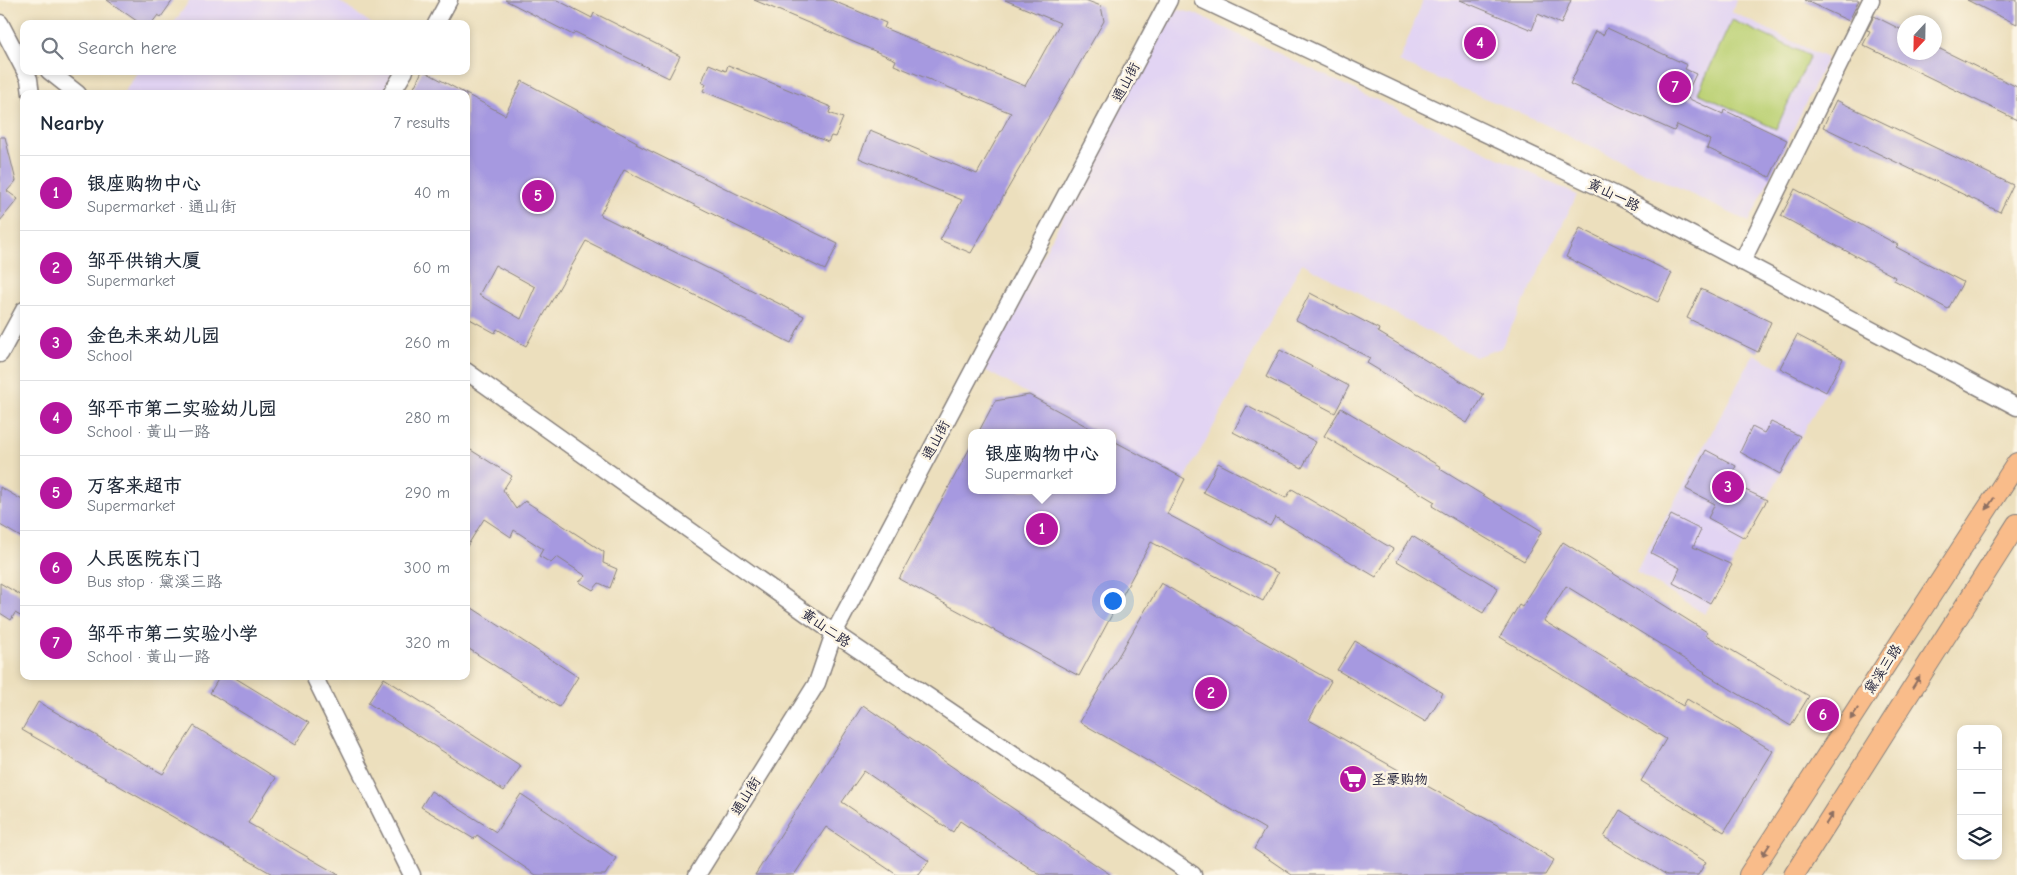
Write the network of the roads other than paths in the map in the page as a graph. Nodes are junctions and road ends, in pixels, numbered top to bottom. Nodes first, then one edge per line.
1 (449, 0) edge
2 (1169, 0) edge
3 (1204, 0) edge
4 (1871, 0) edge
5 (438, 20) edge
6 (0, 23) edge
7 (17, 47) edge
8 (27, 75) edge
9 (54, 75) edge
10 (403, 75) edge
11 (30, 90) edge
12 (73, 90) edge
13 (393, 90) edge
14 (1742, 262) junction
15 (18, 333) edge
16 (0, 354) edge
17 (470, 374) edge
18 (2017, 407) edge
19 (2017, 463) edge
20 (2017, 524) edge
21 (834, 633) junction
22 (316, 680) edge
23 (412, 875) edge
24 (697, 875) edge
25 (1193, 875) edge
26 (1750, 875) edge
27 (1794, 875) edge

1 - 5 street
2 - 21 street, 通山街
3 - 14 street, 黄山一路
4 - 14 street
6 - 7 street
8 - 11 street
9 - 12 street
10 - 13 street
14 - 18 street, 黄山一路
15 - 16 street
17 - 21 street, 黄山二路
19 -> 26 main road, 黛溪三路
27 -> 20 main road
21 - 24 street, 通山街
21 - 25 street, 黄山二路
22 - 23 street

